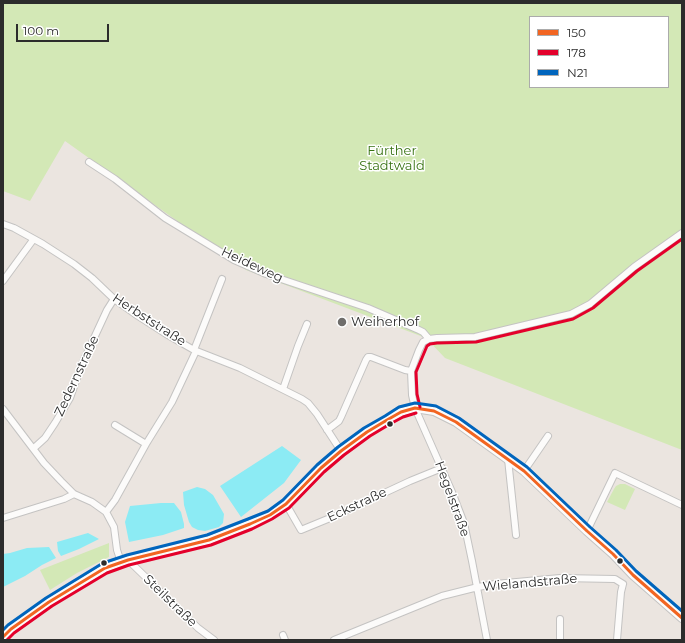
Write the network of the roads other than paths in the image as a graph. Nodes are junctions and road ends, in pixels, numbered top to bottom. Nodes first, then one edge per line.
1 (89, 162) dead end
2 (3, 224) edge
3 (682, 233) edge
4 (33, 240) junction
5 (222, 279) dead end
6 (3, 281) edge
7 (114, 299) junction
8 (307, 324) dead end
9 (429, 339) junction
10 (195, 350) junction
11 (411, 371) junction
12 (283, 389) junction
13 (415, 408) junction
14 (3, 409) edge
15 (115, 425) dead end
16 (327, 430) junction
17 (548, 436) dead end
18 (146, 444) junction
19 (34, 448) junction
20 (341, 451) junction
21 (508, 459) junction
22 (442, 468) junction
23 (524, 471) junction
24 (74, 494) junction
25 (286, 504) junction
26 (682, 505) edge
27 (106, 512) junction
28 (3, 518) edge
29 (587, 531) junction
30 (516, 535) dead end
31 (125, 561) junction
32 (633, 575) junction
33 (623, 584) junction
34 (478, 587) junction
35 (682, 618) edge
36 (560, 619) dead end
37 (3, 637) edge
38 (214, 640) edge
39 (334, 640) edge
40 (487, 640) edge
41 (560, 640) edge
42 (617, 640) edge

1 - 9 street, Heideweg
2 - 4 street, Herbststraße
3 - 9 street
4 - 6 street
4 - 7 street, Herbststraße
5 - 10 street
7 - 10 street, Herbststraße
7 - 19 street, Zedernstraße
8 - 12 street
9 - 11 street
10 - 12 street, Herbststraße
10 - 18 street
11 - 13 street, Hegelstraße
11 - 16 street
12 - 16 street, Herbststraße
13 - 20 street
13 - 21 street
13 - 22 street, Hegelstraße
14 - 19 street
15 - 18 street
16 - 20 street, Herbststraße
17 - 23 street
18 - 27 street
19 - 24 street
20 - 25 street
21 - 23 street
21 - 30 street
22 - 25 street, Eckstraße
22 - 34 street, Hegelstraße
23 - 29 street
24 - 27 street
24 - 28 street
25 - 31 street
26 - 29 street
27 - 31 street
29 - 32 street
31 - 37 street
31 - 38 street, Steilstraße
32 - 33 street
32 - 35 street
33 - 34 street, Wielandstraße
33 - 42 street
34 - 39 street, Wielandstraße
34 - 40 street, Hegelstraße
36 - 41 street

